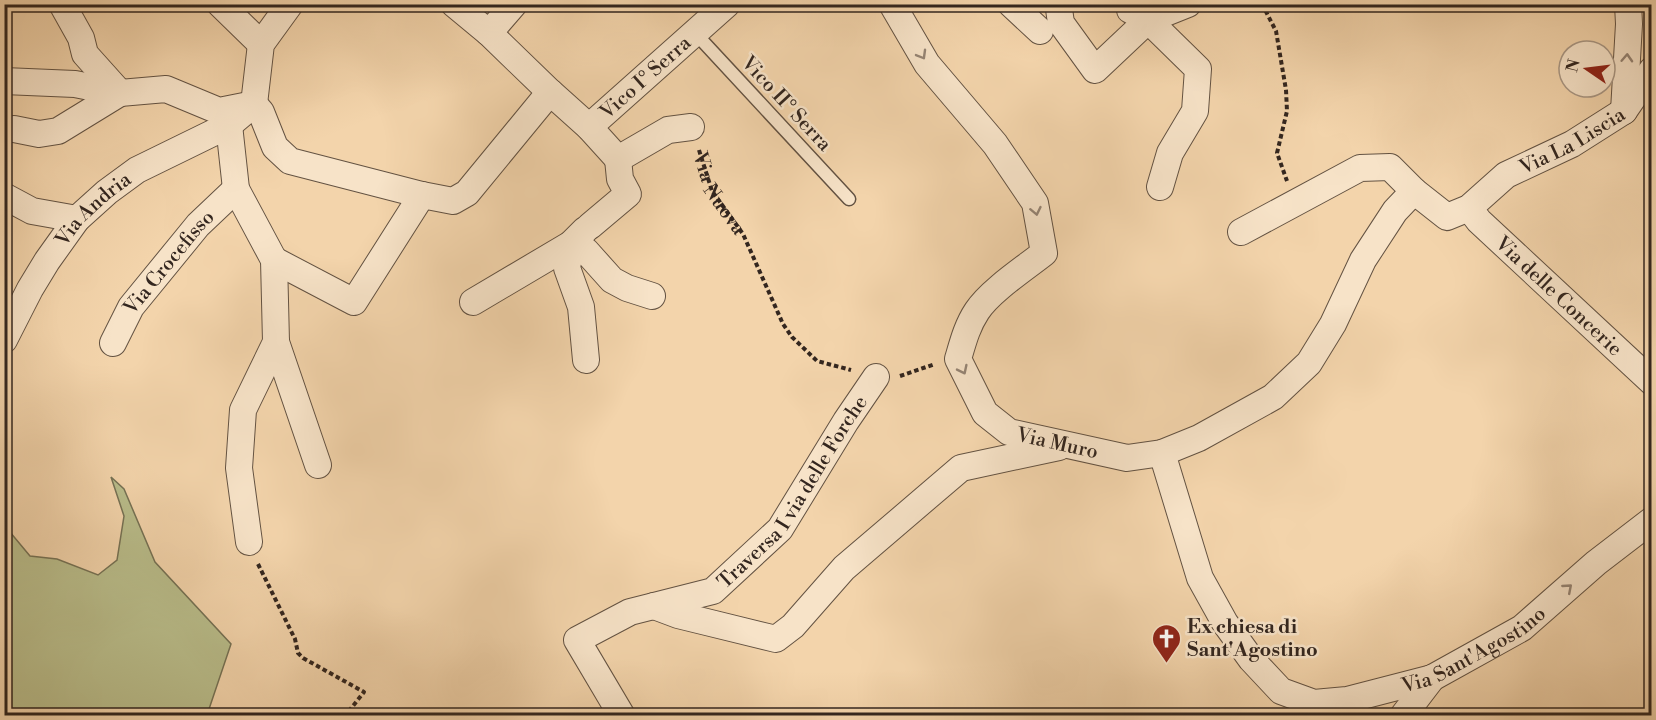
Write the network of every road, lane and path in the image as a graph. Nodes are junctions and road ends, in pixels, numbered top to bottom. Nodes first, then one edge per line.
1 (62, 4) edge
2 (220, 4) edge
3 (290, 4) edge
4 (454, 4) edge
5 (514, 4) edge
6 (727, 4) edge
7 (892, 4) edge
8 (1011, 4) edge
9 (1061, 4) edge
10 (1188, 4) edge
11 (1262, 4) edge
12 (1628, 4) edge
13 (1138, 12) edge
14 (1040, 31) dead end
15 (489, 33) junction
16 (696, 34) junction
17 (261, 44) junction
18 (1652, 70) edge
19 (4, 81) edge
20 (550, 92) junction
21 (120, 93) junction
22 (254, 104) junction
23 (1624, 111) junction
24 (229, 125) junction
25 (691, 127) joint
26 (590, 128) junction
27 (14, 129) dead end
28 (618, 159) junction
29 (1160, 187) dead end
30 (236, 189) junction
31 (422, 195) junction
32 (4, 196) edge
33 (1422, 198) junction
34 (849, 199) dead end
35 (1294, 202) junction
36 (1469, 208) junction
37 (76, 219) junction
38 (1241, 232) dead end
39 (582, 234) junction
40 (274, 260) junction
41 (652, 296) dead end
42 (473, 302) dead end
43 (4, 340) edge
44 (276, 342) junction
45 (113, 343) dead end
46 (958, 358) junction
47 (586, 360) dead end
48 (876, 376) junction
49 (1652, 382) edge
50 (1068, 445) junction
51 (1162, 453) junction
52 (318, 465) dead end
53 (1652, 520) edge
54 (249, 542) joint
55 (654, 606) junction
56 (1432, 678) junction
57 (345, 716) edge
58 (622, 716) edge
59 (1403, 716) edge

1 - 21 street
2 - 17 street
3 - 17 street
4 - 15 street
5 - 15 street
6 - 16 street, Vico I° Serra
7 -> 46 street
8 - 14 street
9 - 13 street
10 - 13 street
11 - 35 path
23 -> 12 street
13 - 29 street
15 - 20 street
16 - 26 street, Vico I° Serra
16 - 34 lane, Vico II° Serra
17 - 22 street
18 - 23 street, Via La Liscia
19 - 21 street
20 - 26 street
20 - 31 street
21 - 22 street
21 - 27 street
22 - 24 street, Via Andria
22 - 31 street
23 - 36 street, Via La Liscia
24 - 30 street
24 - 37 street, Via Andria
25 - 28 street, Via Nuova
25 - 48 path, Via Nuova
26 - 28 street
28 - 39 street
30 - 40 street
30 - 45 street, Via Crocefisso
31 - 40 street
32 - 37 street
33 - 35 street
33 - 36 street
33 - 51 street, Via Muro
35 - 38 street
36 - 49 street, Via delle Concerie
37 - 43 street, Via Andria
39 - 41 street
39 - 42 street
39 - 47 street
40 - 44 street
44 - 52 street
44 - 54 street
46 - 48 path, Via Nuova
46 -> 50 street, Via Muro
48 - 55 street, Traversa I via delle Forche
50 - 51 street, Via Muro
50 - 55 street
51 - 56 street, Via Sant'Agostino
56 -> 53 street, Via Sant'Agostino
54 - 57 path
55 - 58 street, Traversa I via delle Forche
56 - 59 street

